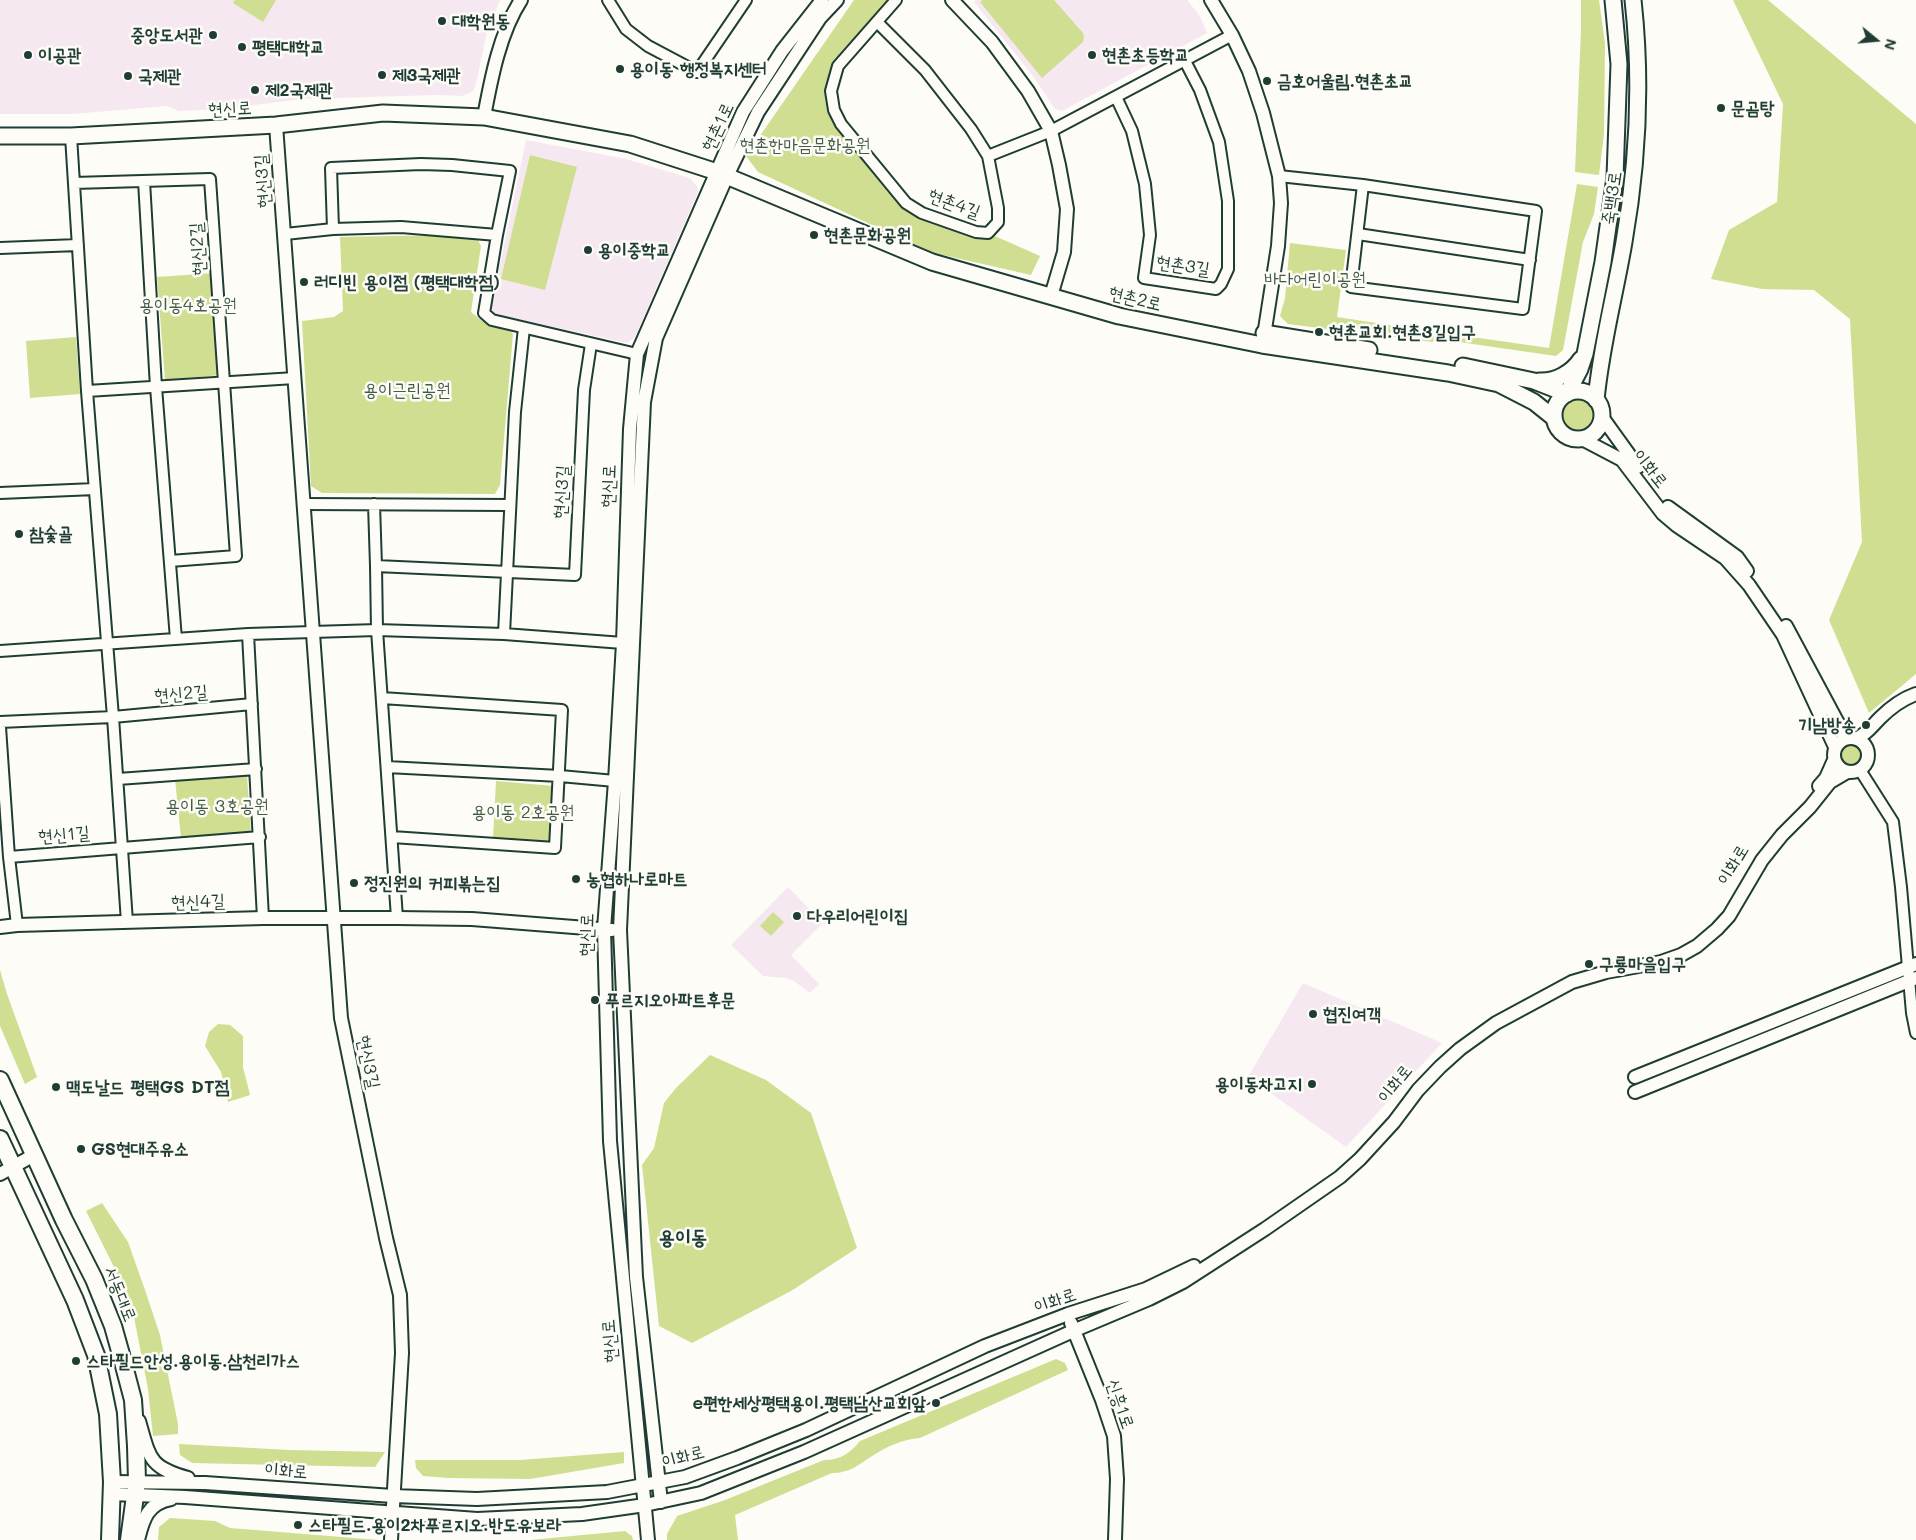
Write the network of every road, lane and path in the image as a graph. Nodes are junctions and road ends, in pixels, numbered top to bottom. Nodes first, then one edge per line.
1 (521, 0) edge
2 (608, 0) edge
3 (746, 0) edge
4 (822, 0) edge
5 (837, 0) edge
6 (896, 0) edge
7 (952, 0) edge
8 (1211, 0) edge
9 (1613, 0) edge
10 (1633, 0) edge
11 (877, 22) junction
12 (1232, 35) junction
13 (1185, 62) junction
14 (1116, 97) junction
15 (484, 117) junction
16 (276, 126) junction
17 (1051, 131) junction
18 (0, 136) edge
19 (72, 136) junction
20 (988, 156) junction
21 (722, 174) junction
22 (1279, 176) junction
23 (144, 181) junction
24 (74, 183) junction
25 (1363, 185) junction
26 (333, 229) junction
27 (285, 234) junction
28 (1358, 234) junction
29 (496, 235) junction
30 (78, 245) junction
31 (0, 248) edge
32 (1530, 260) junction
33 (1051, 296) junction
34 (524, 328) junction
35 (1263, 339) junction
36 (591, 344) junction
37 (637, 354) junction
38 (1584, 354) junction
39 (295, 378) junction
40 (1534, 381) junction
41 (224, 383) junction
42 (156, 387) junction
43 (87, 392) junction
44 (1567, 394) junction
45 (1596, 400) junction
46 (1602, 417) junction
47 (1554, 418) junction
48 (1582, 439) junction
49 (95, 488) junction
50 (0, 493) edge
51 (304, 504) junction
52 (374, 504) junction
53 (510, 505) junction
54 (170, 561) junction
55 (376, 566) junction
56 (508, 572) junction
57 (377, 630) junction
58 (313, 631) junction
59 (248, 634) junction
60 (504, 634) junction
61 (176, 639) junction
62 (108, 643) junction
63 (622, 643) junction
64 (0, 651) edge
65 (1916, 694) edge
66 (382, 698) junction
67 (1916, 700) edge
68 (252, 704) junction
69 (114, 717) junction
70 (0, 722) edge
71 (0, 728) edge
72 (1851, 739) junction
73 (1867, 748) junction
74 (1835, 754) junction
75 (387, 767) junction
76 (256, 769) junction
77 (1860, 770) junction
78 (1847, 772) junction
79 (560, 776) junction
80 (118, 779) junction
81 (615, 781) junction
82 (260, 837) junction
83 (392, 837) junction
84 (122, 846) junction
85 (8, 857) junction
86 (263, 918) junction
87 (333, 918) junction
88 (397, 918) junction
89 (127, 922) junction
90 (17, 925) junction
91 (0, 927) edge
92 (604, 929) junction
93 (620, 930) junction
94 (1911, 965) edge
95 (1912, 980) edge
96 (1916, 1033) edge
97 (1635, 1077) dead end
98 (0, 1080) edge
99 (1636, 1092) dead end
100 (0, 1139) edge
101 (34, 1155) junction
102 (4, 1168) edge
103 (1068, 1314) junction
104 (1073, 1331) junction
105 (133, 1400) junction
106 (658, 1482) junction
107 (205, 1483) junction
108 (642, 1484) junction
109 (112, 1488) junction
110 (136, 1493) junction
111 (393, 1496) junction
112 (185, 1497) junction
113 (661, 1502) junction
114 (645, 1505) junction
115 (392, 1512) junction
116 (105, 1540) edge
117 (110, 1540) edge
118 (129, 1540) edge
119 (133, 1540) edge
120 (138, 1540) edge
121 (391, 1540) edge
122 (648, 1540) edge
123 (1115, 1540) edge

1 - 15 street
2 - 3 street
4 - 21 street, 현촌1로
5 - 21 street, 현신로
6 - 11 street, 현촌4길
7 - 17 street
8 - 12 street
9 - 38 main road, 죽백3로
10 - 45 main road, 죽백3로
11 - 20 street, 현촌4길
11 - 20 street, 현촌4길
12 - 13 street
12 - 22 street
13 - 14 street
13 - 14 street, 현촌3길
14 - 17 street
15 - 16 main road, 현신로
15 - 21 main road, 현신로
16 - 19 main road, 현신로
16 - 27 street, 현신3길
17 - 20 street
17 - 33 street
18 - 19 main road, 현신로
19 - 24 street
21 - 33 main road, 현촌2로
21 - 37 street, 현신로
21 - 93 street, 현신로
22 - 25 street
22 - 35 street
23 - 24 street, 현신2길
23 - 41 street, 현신2길
23 - 42 street
24 - 30 street
25 - 28 street
25 - 32 street
26 - 27 street
26 - 29 street
26 - 29 street
27 - 39 street, 현신3길
28 - 32 street
28 - 32 street
29 - 34 street
30 - 31 street
30 - 43 street
33 - 35 main road, 현촌2로
34 - 36 street
34 - 53 street
35 - 40 main road, 현촌2로
35 - 47 main road, 현촌2로
36 - 37 street
36 - 56 street, 현신3길
37 - 63 street, 현신로
38 - 40 main road
38 - 44 main road, 죽백3로
39 - 41 street
39 - 51 street, 현신3길
40 - 44 main road, 현촌2로
41 - 42 street
41 - 54 street, 현신2길
42 - 43 street
42 - 54 street
43 - 49 street
44 - 45 main road
44 - 47 main road
45 - 46 main road
46 - 48 main road
46 - 72 street, 이화로
47 - 48 main road
48 - 74 street, 이화로
49 - 50 street
49 - 62 street
51 - 52 street
51 - 58 street, 현신3길
52 - 53 street
52 - 55 street
53 - 56 street
54 - 61 street
55 - 56 street, 현신3길
55 - 57 street
56 - 60 street
57 - 58 street
57 - 60 street
57 - 66 street
58 - 59 street
58 - 87 street, 현신3길
59 - 61 street
59 - 68 street
60 - 63 street
61 - 62 street
62 - 64 street
62 - 69 street
63 - 81 street, 현신로
65 - 72 street
66 - 75 street
66 - 79 street
67 - 73 street
68 - 69 street, 현신2길
68 - 76 street
69 - 70 street
69 - 80 street
71 - 85 street
72 - 73 street
72 - 74 street
73 - 77 street
74 - 78 street
74 - 103 street, 이화로
75 - 79 street
75 - 83 street
76 - 80 street
76 - 82 street
77 - 78 street
77 - 94 street
78 - 104 street, 이화로
79 - 81 street
79 - 83 street
80 - 84 street
81 - 92 street, 현신로
82 - 84 street
82 - 86 street
83 - 88 street
84 - 85 street, 현신1길
84 - 89 street
85 - 90 street
86 - 87 street, 현신4길
86 - 89 street, 현신4길
87 - 88 street, 현신4길
87 - 111 street, 현신3길
88 - 92 street, 현신4길
89 - 90 street, 현신4길
90 - 91 street, 현신4길
92 - 93 street, 현신4길
92 - 108 street, 현신로
93 - 106 street, 현신로
94 - 95 street
94 - 97 street
95 - 96 street
95 - 99 street
98 - 101 main road, 서동대로
100 - 102 main road
101 - 102 street
101 - 105 main road, 서동대로
102 - 109 main road
103 - 104 street, 신흥1로
103 - 106 street, 이화로
104 - 113 street, 이화로
104 - 123 street, 신흥1로
105 - 107 street
105 - 110 main road, 서동대로
106 - 108 street, 이화로
106 - 113 street, 현신로
107 - 110 street, 이화로
107 - 111 street, 이화로
108 - 111 street, 이화로
108 - 114 street, 현신로
109 - 110 street
109 - 116 main road
109 - 117 main road
110 - 112 street
110 - 118 main road, 서동대로
110 - 119 main road
111 - 115 street, 현신3길
112 - 115 street
112 - 120 street
113 - 114 street, 이화로
114 - 115 street
114 - 122 street, 현신로
115 - 121 street, 현신3길

